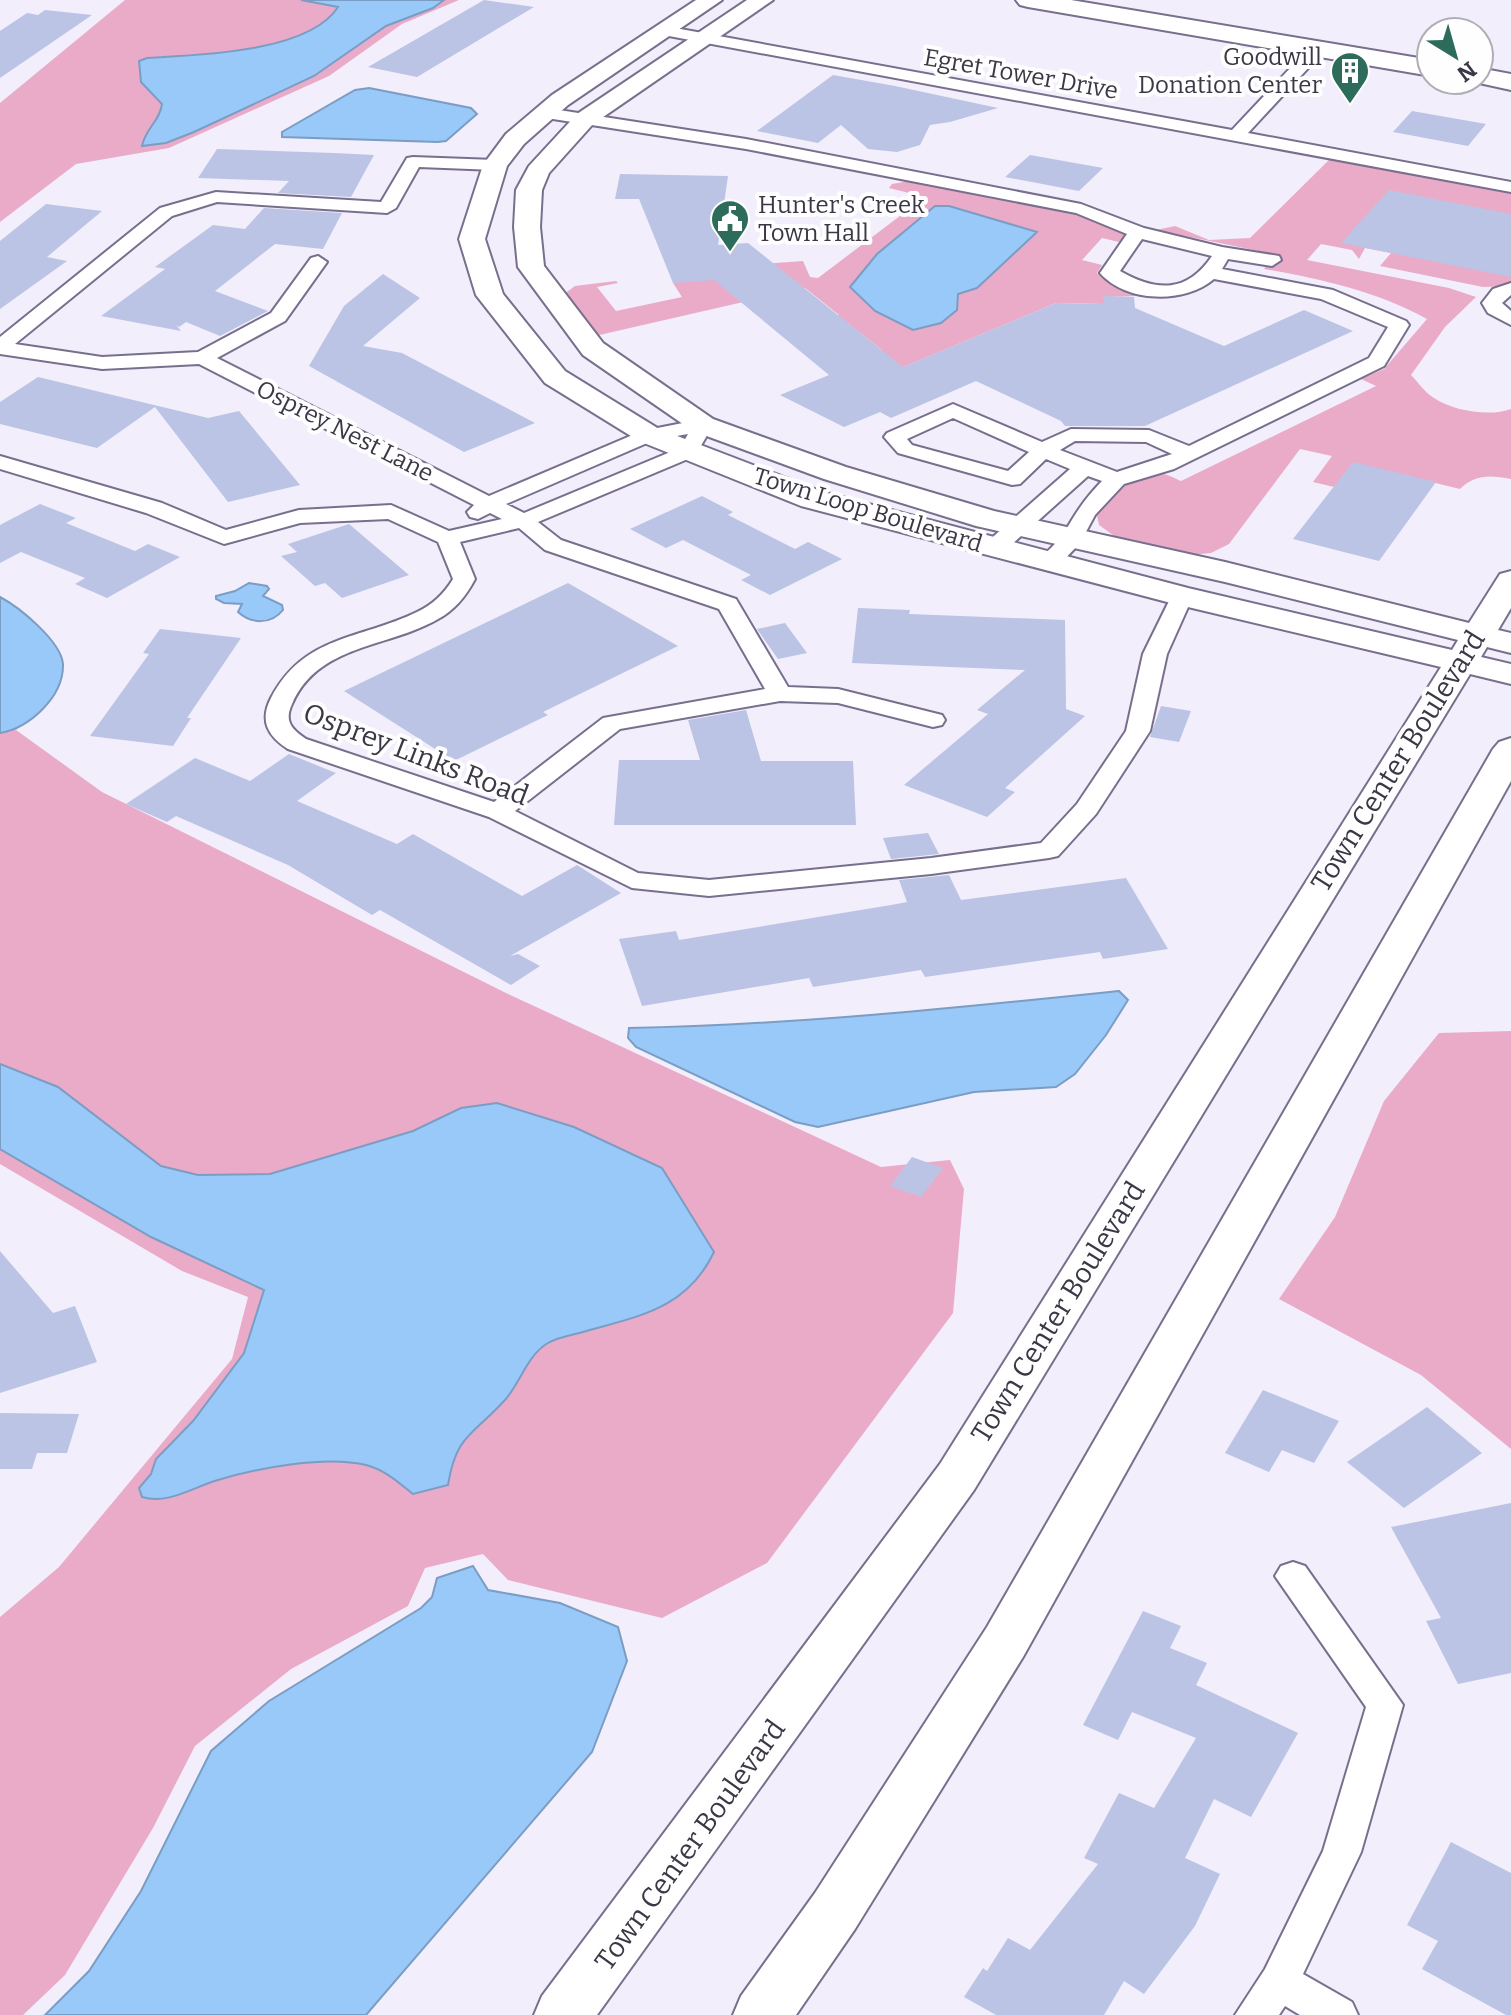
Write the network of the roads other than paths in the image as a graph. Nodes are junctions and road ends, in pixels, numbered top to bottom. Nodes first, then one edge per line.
1 (711, 0) edge
2 (762, 0) edge
3 (1028, 0) edge
4 (1160, 0) edge
5 (664, 31) junction
6 (701, 39) junction
7 (1415, 42) edge
8 (1317, 49) junction
9 (1415, 65) edge
10 (546, 113) junction
11 (585, 119) junction
12 (1235, 137) junction
13 (495, 165) junction
14 (1511, 187) edge
15 (1138, 232) junction
16 (1222, 253) junction
17 (1272, 260) dead end
18 (318, 262) dead end
19 (1212, 273) junction
20 (1511, 289) edge
21 (1511, 319) edge
22 (0, 348) edge
23 (202, 358) junction
24 (703, 425) junction
25 (649, 435) junction
26 (1044, 450) junction
27 (688, 452) junction
28 (1189, 454) junction
29 (0, 462) edge
30 (1084, 468) junction
31 (1116, 479) junction
32 (488, 504) junction
33 (523, 521) junction
34 (1018, 526) junction
35 (447, 538) junction
36 (1072, 538) junction
37 (994, 548) junction
38 (1049, 562) junction
39 (1511, 581) edge
40 (1182, 596) junction
41 (1511, 643) edge
42 (1467, 648) junction
43 (1511, 674) edge
44 (780, 694) junction
45 (933, 720) dead end
46 (1511, 749) edge
47 (498, 812) junction
48 (1293, 1576) dead end
49 (1279, 1982) junction
50 (563, 2015) edge
51 (762, 2015) edge
52 (1255, 2015) edge
53 (1338, 2015) edge

1 - 5 street, Town Loop Boulevard
2 - 6 street, Town Loop Boulevard
3 - 8 highway
4 - 7 highway
5 - 6 street, Egret Tower Drive
5 - 10 street, Town Loop Boulevard
6 - 11 street, Town Loop Boulevard
6 - 12 street, Egret Tower Drive
8 - 9 highway
8 - 12 street
10 - 11 street
10 - 13 street, Town Loop Boulevard
11 - 15 street
11 - 24 street, Town Loop Boulevard
12 - 14 street, Egret Tower Drive
13 - 22 street
13 - 25 street, Town Loop Boulevard
15 - 16 street
15 - 19 street
16 - 17 street
16 - 19 street
18 - 23 street, Osprey Nest Lane
19 - 28 street
20 - 21 street
22 - 23 street, Osprey Nest Lane
23 - 32 street, Osprey Nest Lane
24 - 25 street
24 - 27 street
24 - 34 street, Town Loop Boulevard
25 - 27 street, Town Loop Boulevard
25 - 32 street
26 - 26 street
26 - 28 street
26 - 30 street
27 - 33 street
27 - 37 street, Town Loop Boulevard
28 - 31 street
29 - 35 street
30 - 31 street
30 - 34 street
31 - 36 street
32 - 33 street, Osprey Nest Lane
32 - 35 street
33 - 35 street
33 - 44 street, Osprey Nest Lane
34 - 36 street, Town Loop Boulevard
34 - 37 street
35 - 47 street, Osprey Links Road
36 - 38 street
36 - 42 street, Town Loop Boulevard
37 - 38 street, Town Loop Boulevard
38 - 40 street, Town Loop Boulevard
39 - 42 street, Town Center Boulevard
40 - 42 street, Town Loop Boulevard
40 - 47 street, Osprey Links Road
41 - 42 street, Town Loop Boulevard
42 - 43 street, Town Loop Boulevard
42 - 50 street, Town Center Boulevard
44 - 45 street
44 - 47 street
46 - 51 street
48 - 49 street
49 - 52 street
49 - 53 street

